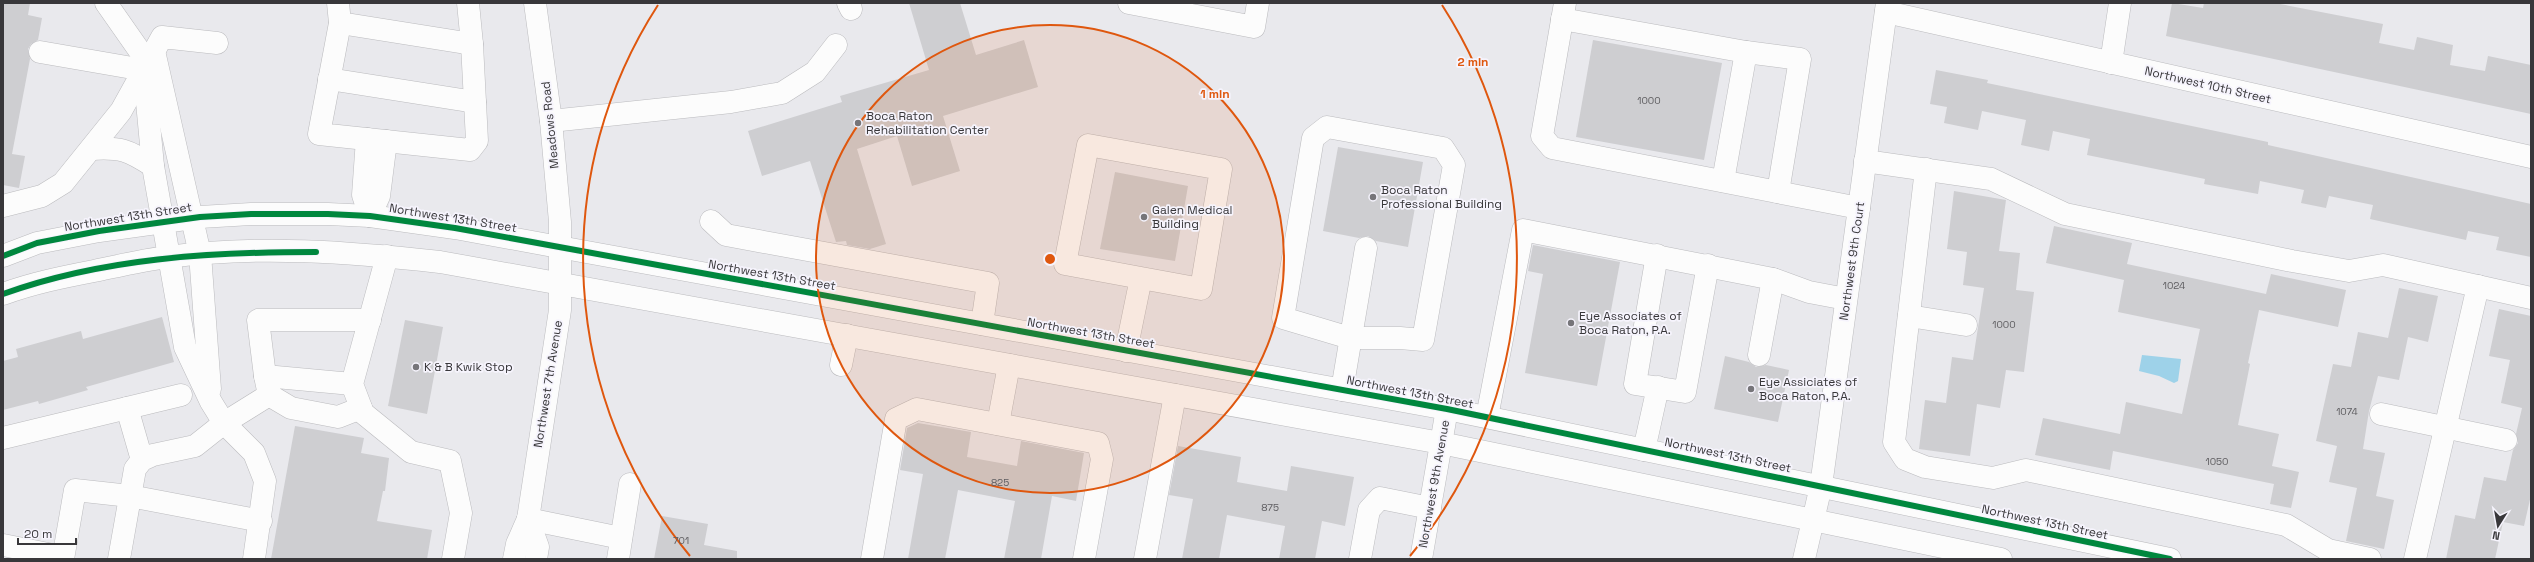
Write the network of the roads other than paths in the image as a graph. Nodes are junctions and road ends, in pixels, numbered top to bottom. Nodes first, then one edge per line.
1 (106, 3) edge
2 (468, 3) edge
3 (535, 3) edge
4 (1129, 3) edge
5 (1258, 3) edge
6 (2120, 3) edge
7 (1887, 5) edge
8 (1564, 11) edge
9 (339, 13) edge
10 (217, 43) dead end
11 (472, 44) junction
12 (836, 45) dead end
13 (40, 52) dead end
14 (1746, 52) junction
15 (148, 61) junction
16 (2111, 63) junction
17 (329, 79) junction
18 (475, 102) junction
19 (551, 121) junction
20 (376, 140) junction
21 (91, 149) junction
22 (2531, 157) edge
23 (1865, 161) junction
24 (153, 166) junction
25 (1926, 169) junction
26 (1723, 182) junction
27 (1778, 192) junction
28 (3, 206) edge
29 (1859, 208) junction
30 (370, 216) junction
31 (192, 218) junction
32 (162, 221) junction
33 (711, 221) dead end
34 (560, 248) junction
35 (1366, 248) dead end
36 (200, 254) junction
37 (1657, 255) junction
38 (3, 256) edge
39 (388, 256) junction
40 (168, 257) junction
41 (1708, 265) junction
42 (1141, 278) junction
43 (1773, 279) junction
44 (560, 283) junction
45 (2478, 286) junction
46 (3, 294) edge
47 (2531, 298) edge
48 (1846, 299) junction
49 (1909, 316) junction
50 (370, 320) junction
51 (982, 324) junction
52 (1966, 325) dead end
53 (847, 335) junction
54 (1350, 338) junction
55 (1126, 351) junction
56 (1760, 355) dead end
57 (841, 365) dead end
58 (1009, 365) junction
59 (352, 384) junction
60 (267, 386) junction
61 (1658, 387) junction
62 (1342, 390) junction
63 (181, 395) dead end
64 (1175, 395) junction
65 (211, 402) junction
66 (128, 408) junction
67 (361, 408) junction
68 (1447, 409) junction
69 (2381, 414) dead end
70 (1487, 417) junction
71 (224, 423) junction
72 (998, 424) junction
73 (2445, 427) junction
74 (3, 438) edge
75 (2506, 440) dead end
76 (1441, 443) junction
77 (1644, 450) junction
78 (142, 460) junction
79 (630, 484) dead end
80 (1821, 486) junction
81 (130, 496) junction
82 (1430, 508) junction
83 (528, 519) junction
84 (1812, 519) junction
85 (261, 521) junction
86 (621, 538) junction
87 (3, 545) edge
88 (63, 558) edge
89 (119, 559) edge
90 (254, 559) edge
91 (453, 559) edge
92 (514, 559) edge
93 (536, 559) edge
94 (618, 559) edge
95 (872, 559) edge
96 (1084, 559) edge
97 (1145, 559) edge
98 (1360, 559) edge
99 (1421, 559) edge
100 (1804, 559) edge
101 (2001, 559) edge
102 (2170, 559) edge
103 (2370, 559) edge
104 (2415, 559) edge

1 - 15 street
2 - 11 street
3 - 19 street, Meadows Road
4 - 5 street
6 - 16 street
7 - 16 street, Northwest 10th Street
7 - 23 street, Northwest 9th Court
8 - 14 street
8 - 26 street
9 - 11 street
9 - 17 street
10 - 15 street
11 - 18 street
12 - 19 street
13 - 15 street
14 - 26 street
14 - 27 street
15 - 21 street
15 - 24 street
15 - 31 street
16 - 22 street, Northwest 10th Street
17 - 18 street
17 - 20 street
18 - 20 street
19 - 34 street, Meadows Road
20 - 30 street
21 - 24 street
21 - 28 street
23 - 25 street
23 - 29 street, Northwest 9th Court
24 - 32 street
25 - 45 street
25 - 49 street
26 - 27 street
27 - 29 street
29 - 48 street, Northwest 9th Court
30 - 31 street, Northwest 13th Street
30 - 34 street, Northwest 13th Street
31 - 32 street, Northwest 13th Street
31 - 36 street
32 - 38 street, Northwest 13th Street
32 - 40 street
33 - 51 street
34 - 44 street, Northwest 7th Avenue
34 - 51 street, Northwest 13th Street
35 - 54 street
36 - 39 street
36 - 40 street
36 - 65 street
37 - 41 street
37 - 61 street
37 - 70 street
39 - 44 street
39 - 50 street
40 - 46 street
40 - 65 street
41 - 43 street
41 - 61 street
42 - 42 street
42 - 55 street
43 - 48 street
43 - 56 street
44 - 53 street
44 - 83 street, Northwest 7th Avenue
45 - 47 street
45 - 73 street
48 - 80 street, Northwest 9th Court
49 - 52 street
49 - 103 street
50 - 59 street
50 - 60 street
51 - 55 street, Northwest 13th Street
53 - 57 street
53 - 58 street
54 - 54 street
54 - 62 street
55 - 62 street, Northwest 13th Street
58 - 64 street
58 - 72 street
59 - 60 street
59 - 67 street
60 - 67 street
60 - 71 street
61 - 77 street
62 - 68 street, Northwest 13th Street
63 - 66 street
64 - 76 street
64 - 97 street
65 - 71 street
66 - 74 street
66 - 78 street
67 - 91 street
68 - 70 street, Northwest 13th Street
68 - 76 street, Northwest 9th Avenue
69 - 73 street
70 - 77 street, Northwest 13th Street
71 - 78 street
71 - 85 street
72 - 95 street
72 - 96 street
73 - 75 street
73 - 104 street
76 - 82 street, Northwest 9th Avenue
76 - 84 street
77 - 80 street, Northwest 13th Street
78 - 81 street
79 - 86 street
80 - 84 street, Northwest 9th Court
80 - 102 street, Northwest 13th Street
81 - 85 street
81 - 88 street
81 - 89 street
82 - 98 street
82 - 99 street, Northwest 9th Avenue
83 - 86 street
83 - 92 street, Northwest 7th Avenue
83 - 93 street, Northwest 7th Avenue
84 - 100 street, Northwest 9th Court
84 - 101 street
85 - 90 street
86 - 94 street
87 - 88 street

